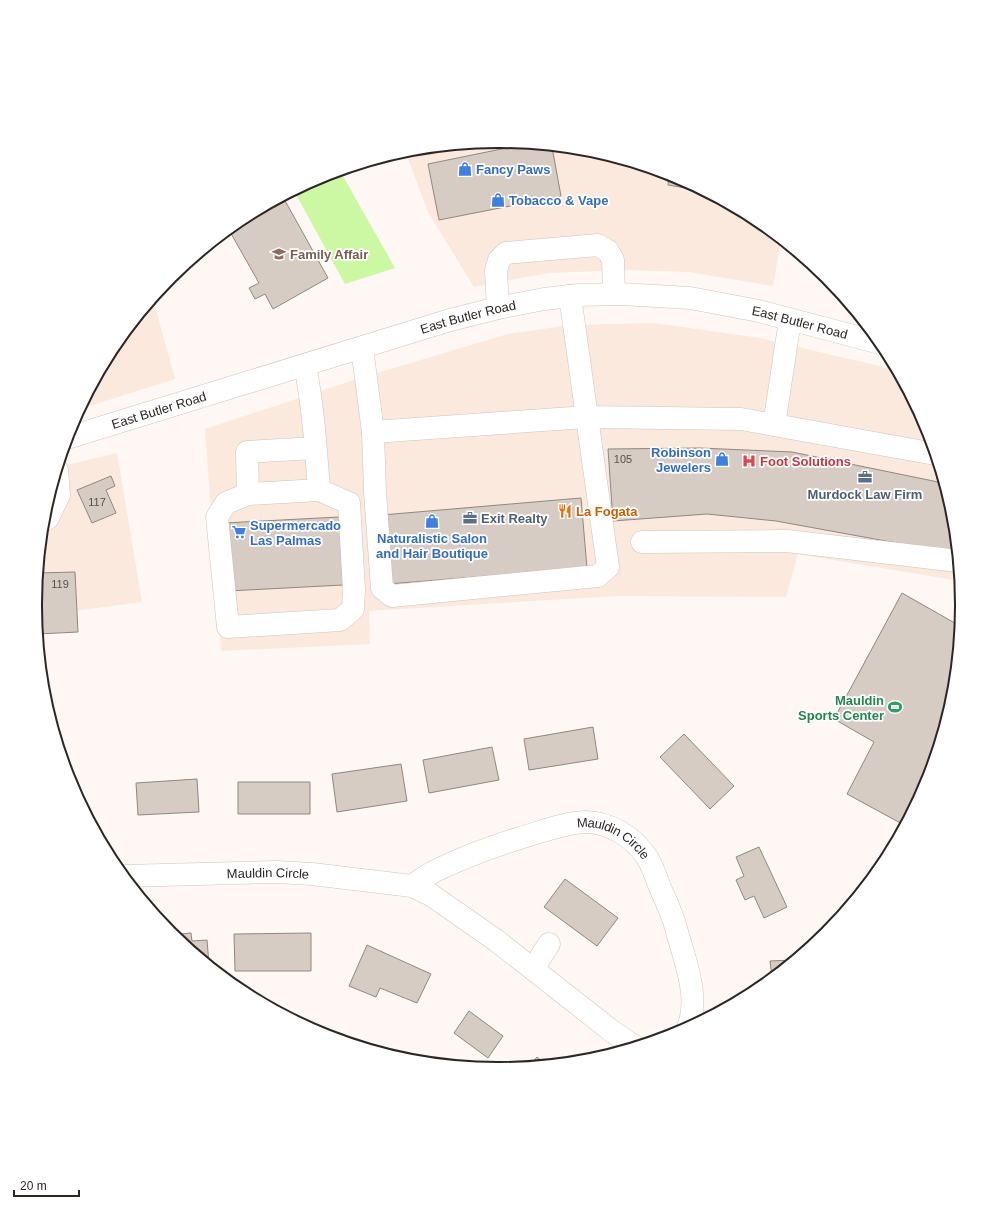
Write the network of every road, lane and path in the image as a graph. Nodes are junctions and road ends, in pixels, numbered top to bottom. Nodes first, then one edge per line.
1 (614, 294) junction
2 (570, 296) junction
3 (498, 308) junction
4 (790, 320) junction
5 (871, 341) edge
6 (362, 348) junction
7 (305, 365) junction
8 (586, 417) junction
9 (774, 425) junction
10 (373, 432) junction
11 (75, 436) edge
12 (316, 448) junction
13 (929, 453) edge
14 (58, 486) edge
15 (319, 490) junction
16 (248, 494) junction
17 (53, 507) edge
18 (642, 542) dead end
19 (953, 560) edge
20 (131, 876) edge
21 (412, 886) junction
22 (549, 944) dead end
23 (533, 969) junction
24 (690, 1019) edge
25 (628, 1042) edge

1 - 2 street, East Butler Road
1 - 3 street
1 - 4 street, East Butler Road
2 - 3 street, East Butler Road
2 - 8 street
3 - 6 street, East Butler Road
4 - 5 street, East Butler Road
4 - 9 street
6 - 7 street, East Butler Road
6 - 10 street
7 - 11 street, East Butler Road
7 - 12 street
8 - 9 street
8 - 10 street
8 - 10 street
9 - 13 street
12 - 15 street
12 - 16 street
14 - 17 street
15 - 16 street
15 - 16 street
18 - 19 street
20 - 21 street, Mauldin Circle
21 - 23 street, Mauldin Circle
21 - 24 street, Mauldin Circle
22 - 23 street
23 - 25 street, Mauldin Circle

